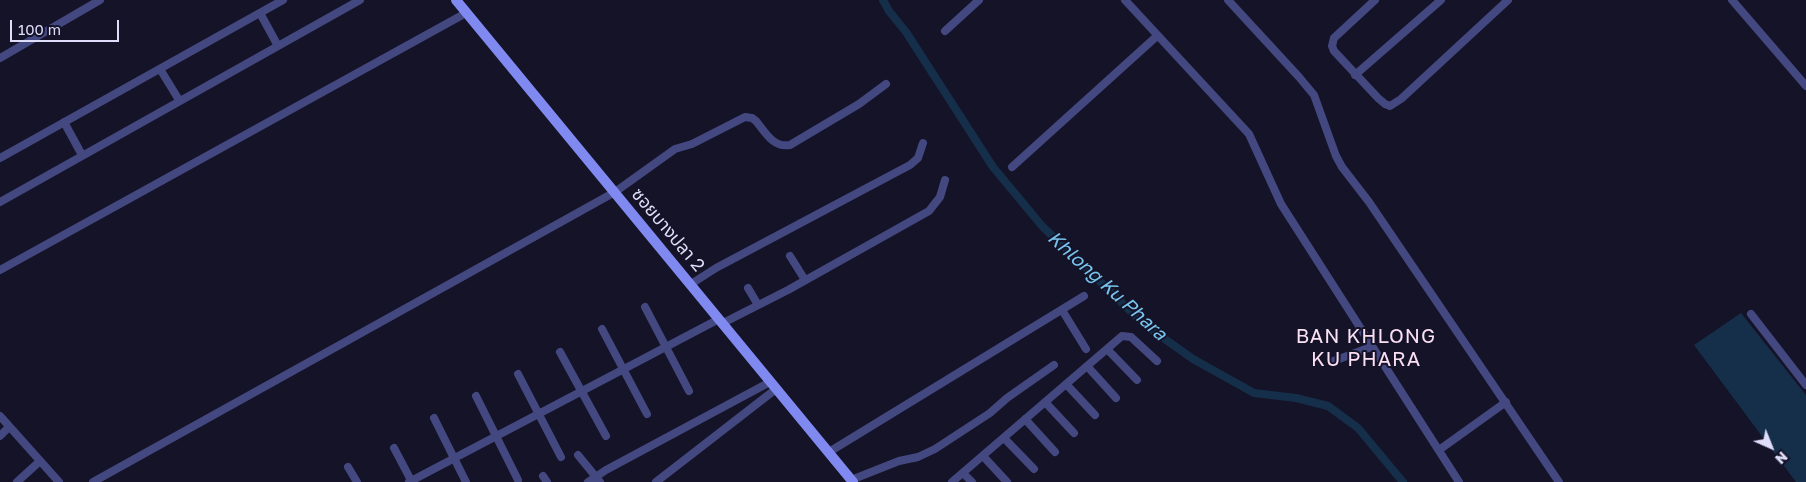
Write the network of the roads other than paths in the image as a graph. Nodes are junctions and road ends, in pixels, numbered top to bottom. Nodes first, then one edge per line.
1 (100, 0) edge
2 (283, 0) edge
3 (360, 0) edge
4 (456, 0) edge
5 (979, 0) edge
6 (1125, 0) edge
7 (1228, 0) edge
8 (1375, 0) edge
9 (1440, 0) edge
10 (1508, 0) edge
11 (1732, 0) edge
12 (466, 12) junction
13 (260, 13) junction
14 (945, 31) dead end
15 (1158, 36) junction
16 (278, 46) junction
17 (0, 58) edge
18 (160, 69) junction
19 (1356, 75) junction
20 (886, 84) dead end
21 (1806, 86) edge
22 (179, 100) junction
23 (64, 122) junction
24 (923, 143) dead end
25 (82, 155) junction
26 (0, 158) edge
27 (1012, 167) dead end
28 (945, 180) dead end
29 (616, 192) junction
30 (0, 202) edge
31 (790, 256) dead end
32 (0, 270) edge
33 (805, 280) junction
34 (691, 284) junction
35 (748, 288) dead end
36 (1084, 296) dead end
37 (758, 305) junction
38 (645, 307) dead end
39 (1062, 310) junction
40 (1751, 314) dead end
41 (721, 321) junction
42 (602, 328) dead end
43 (666, 347) junction
44 (1371, 347) junction
45 (1086, 349) dead end
46 (1107, 349) junction
47 (560, 352) dead end
48 (1158, 361) dead end
49 (1331, 362) dead end
50 (1054, 365) dead end
51 (1087, 366) junction
52 (623, 370) junction
53 (518, 374) dead end
54 (1137, 380) dead end
55 (1066, 384) junction
56 (773, 385) junction
57 (1806, 385) edge
58 (689, 391) dead end
59 (581, 392) junction
60 (748, 394) junction
61 (476, 396) dead end
62 (1116, 398) dead end
63 (1045, 402) junction
64 (1506, 402) junction
65 (756, 404) junction
66 (539, 414) junction
67 (647, 414) dead end
68 (1095, 415) dead end
69 (0, 416) edge
70 (434, 418) dead end
71 (1026, 419) junction
72 (10, 427) junction
73 (1074, 433) dead end
74 (0, 436) edge
75 (606, 436) dead end
76 (496, 437) junction
77 (1004, 438) junction
78 (394, 448) dead end
79 (1439, 450) junction
80 (829, 452) junction
81 (1056, 452) dead end
82 (578, 455) dead end
83 (982, 456) junction
84 (561, 457) dead end
85 (454, 459) junction
86 (40, 461) junction
87 (348, 467) dead end
88 (1034, 469) dead end
89 (963, 472) junction
90 (598, 479) edge
91 (518, 480) dead end
92 (852, 481) edge
93 (17, 482) edge
94 (59, 482) edge
95 (92, 482) edge
96 (356, 482) edge
97 (411, 482) edge
98 (466, 482) edge
99 (588, 482) edge
100 (656, 482) edge
101 (952, 482) edge
102 (972, 482) edge
103 (1007, 482) edge
104 (1459, 482) edge
105 (1559, 482) edge

1 - 17 street
2 - 13 street
3 - 16 street
4 - 12 street, ซอยบางปลา 2
5 - 14 street
6 - 15 street
7 - 64 street
8 - 19 street
9 - 19 street
10 - 19 street
11 - 21 street
12 - 29 street, ซอยบางปลา 2
12 - 32 street
13 - 16 street
13 - 18 street
15 - 27 street
15 - 44 street
16 - 22 street
18 - 22 street
18 - 23 street
20 - 29 street
22 - 25 street
23 - 25 street
23 - 26 street
24 - 34 street
25 - 30 street
28 - 33 street
29 - 34 street, ซอยบางปลา 2
29 - 95 street
31 - 33 street
33 - 37 street
34 - 41 street, ซอยบางปลา 2
35 - 37 street
36 - 39 street
37 - 41 street
38 - 43 street
39 - 45 street
39 - 80 street
40 - 57 street
41 - 43 street
41 - 56 street, ซอยบางปลา 2
42 - 52 street
43 - 52 street
43 - 58 street
44 - 49 street
44 - 79 street
46 - 48 street
46 - 51 street
46 - 54 street
47 - 59 street
50 - 92 street
51 - 55 street
51 - 62 street
52 - 59 street
52 - 67 street
53 - 66 street
55 - 63 street
55 - 68 street
56 - 60 street
56 - 65 street
56 - 80 street, ซอยบางปลา 2
59 - 66 street
59 - 75 street
60 - 65 street
60 - 90 street
61 - 76 street
63 - 71 street
63 - 73 street
64 - 79 street
64 - 105 street
65 - 100 street
66 - 76 street
66 - 84 street
69 - 72 street
70 - 85 street
71 - 77 street
71 - 81 street
72 - 74 street
72 - 86 street
76 - 85 street
76 - 91 street
77 - 83 street
77 - 88 street
78 - 97 street
79 - 104 street
80 - 92 street, ซอยบางปลา 2
82 - 90 street
83 - 89 street
83 - 103 street
85 - 97 street
85 - 98 street
86 - 93 street
86 - 94 street
87 - 96 street
89 - 101 street
89 - 102 street
90 - 99 street

